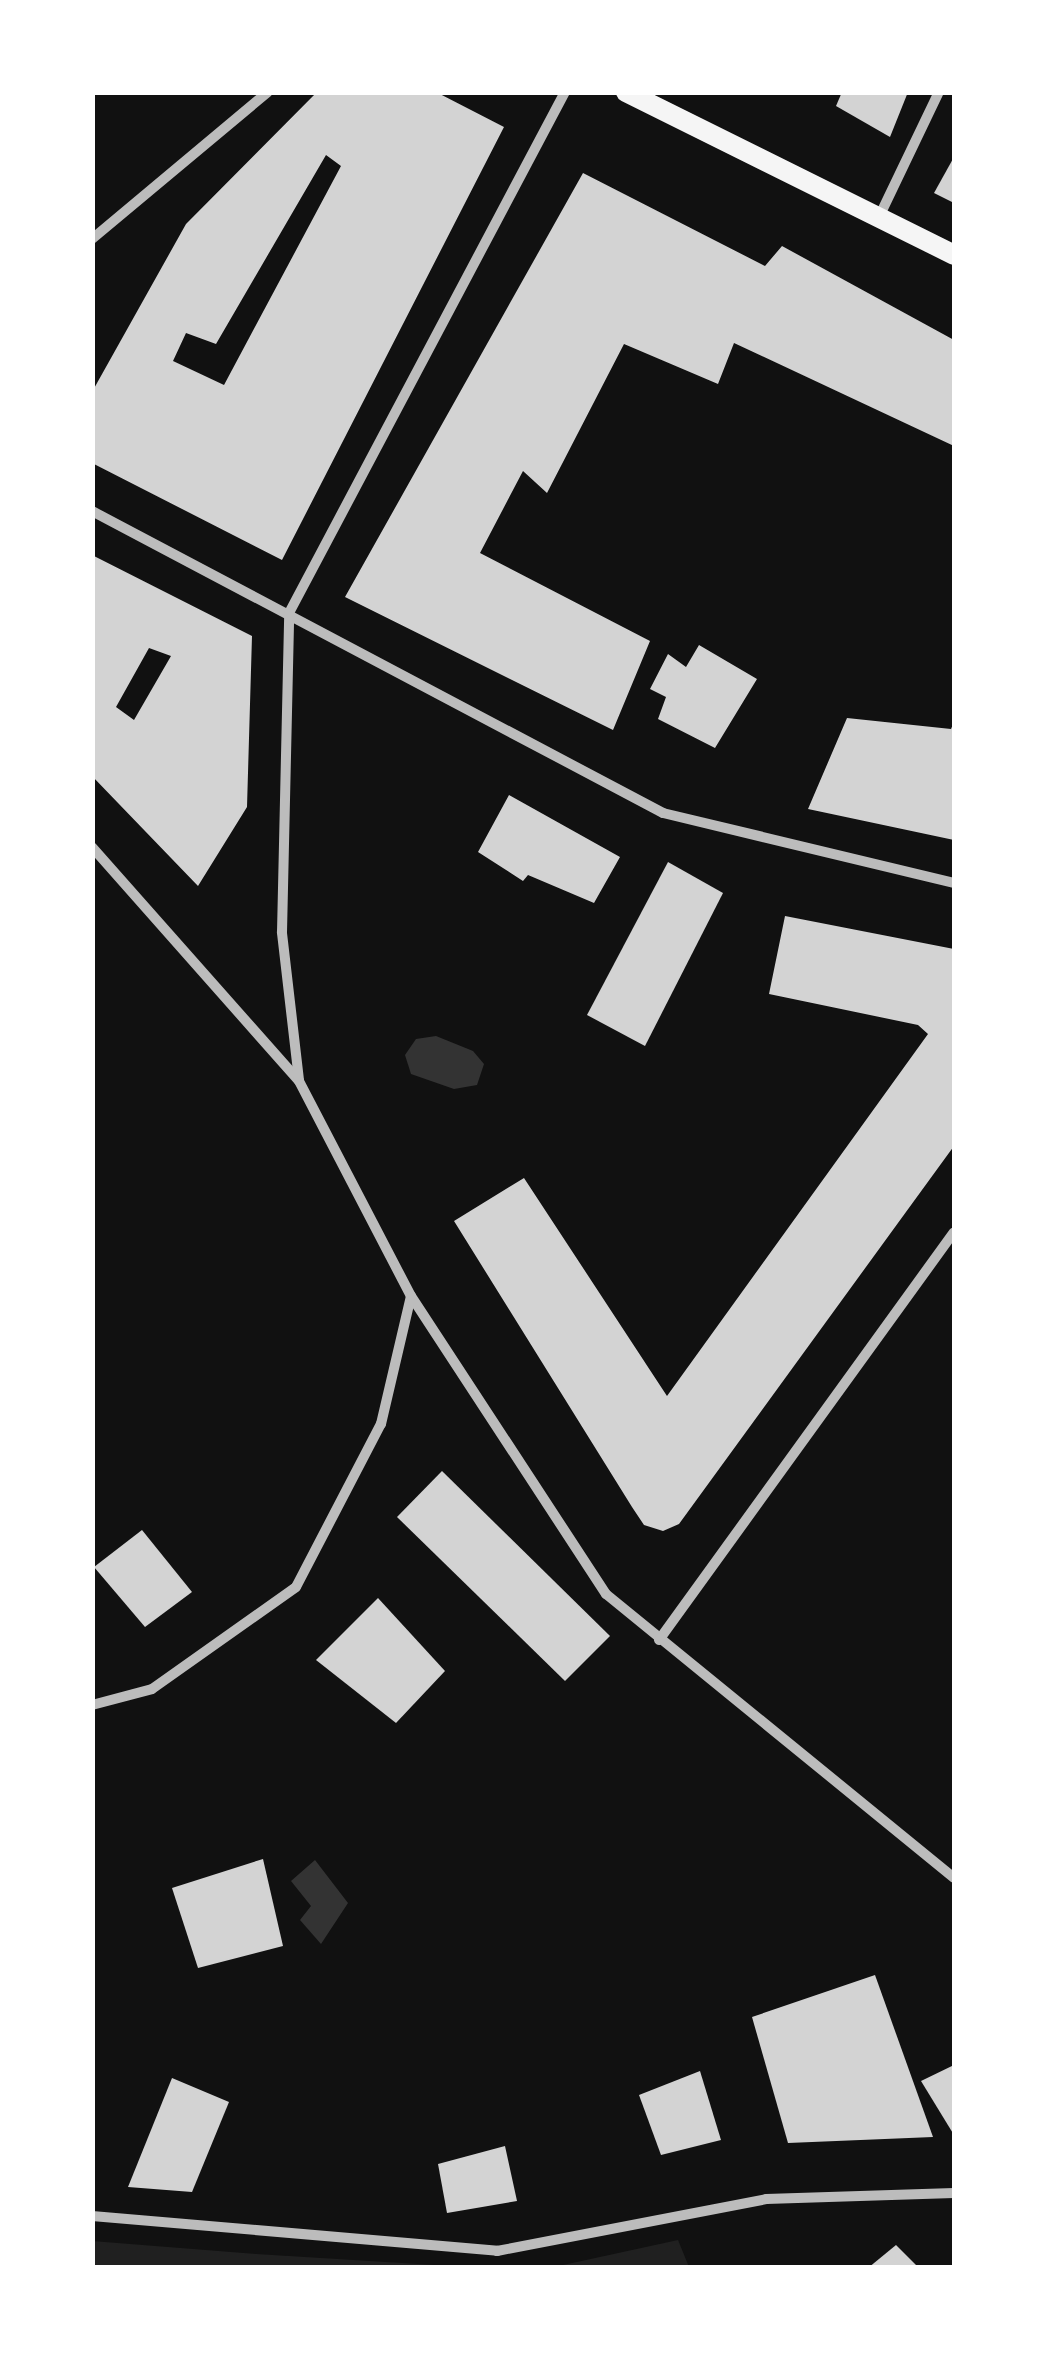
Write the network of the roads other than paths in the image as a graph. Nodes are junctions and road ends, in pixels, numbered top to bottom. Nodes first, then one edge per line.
1 (268, 92) edge
2 (566, 92) edge
3 (626, 92) edge
4 (939, 92) edge
5 (879, 218) junction
6 (92, 239) edge
7 (954, 255) edge
8 (92, 511) edge
9 (289, 613) junction
10 (92, 846) edge
11 (954, 882) edge
12 (299, 1081) junction
13 (954, 1232) edge
14 (411, 1296) junction
15 (659, 1640) junction
16 (92, 1705) edge
17 (954, 1878) edge
18 (954, 2193) edge
19 (92, 2216) edge

1 - 6 street
2 - 9 street
3 - 5 main road
4 - 5 street
5 - 7 main road
8 - 9 street
9 - 11 street
9 - 12 street
10 - 12 street
12 - 14 street
13 - 15 street
14 - 15 street
14 - 16 street
15 - 17 street
18 - 19 street

